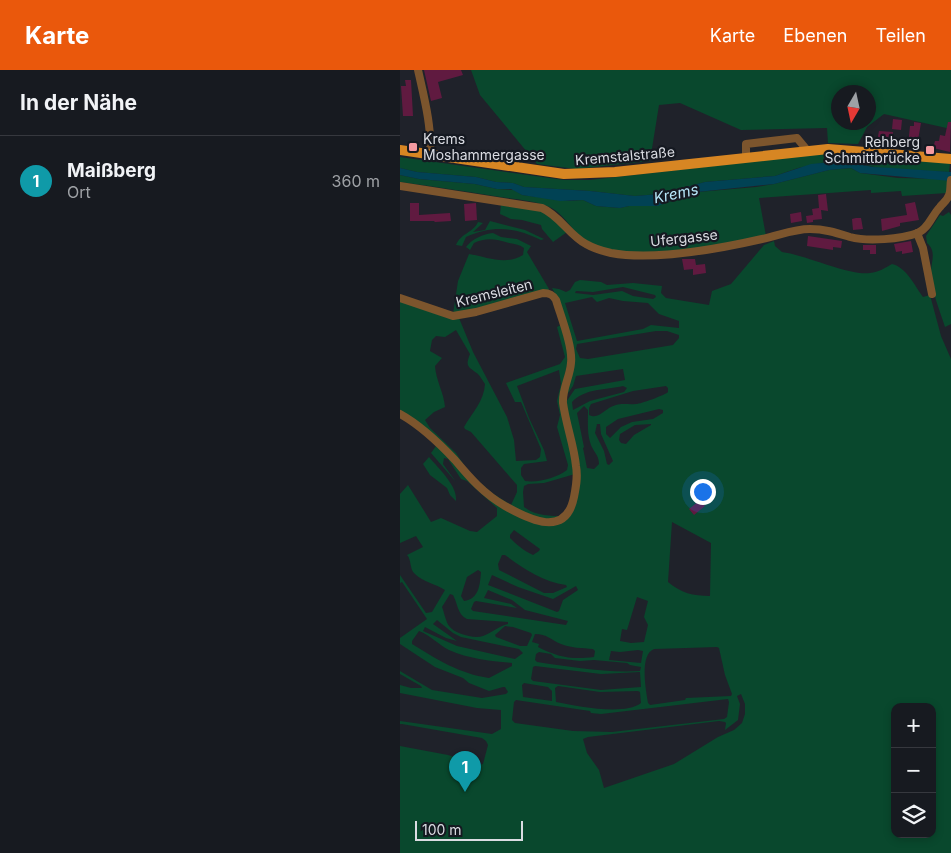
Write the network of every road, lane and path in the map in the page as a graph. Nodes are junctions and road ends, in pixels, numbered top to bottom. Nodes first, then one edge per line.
1 (418, 70) edge
2 (400, 150) edge
3 (807, 150) junction
4 (430, 154) junction
5 (746, 157) junction
6 (951, 158) edge
7 (951, 180) edge
8 (400, 186) edge
9 (950, 193) edge
10 (946, 202) junction
11 (951, 209) edge
12 (917, 233) junction
13 (932, 294) dead end
14 (400, 298) edge
15 (400, 414) edge

1 - 4 street
2 - 4 main road, Kremstalstraße
3 - 5 main road, Kremstalstraße
3 - 5 street
3 - 6 main road, Kremstalstraße
4 - 5 main road, Kremstalstraße
7 - 9 street
8 - 12 street, Ufergasse
9 - 10 street
10 - 11 street
10 - 12 street
12 - 13 street
14 - 15 street, Kremsleiten

